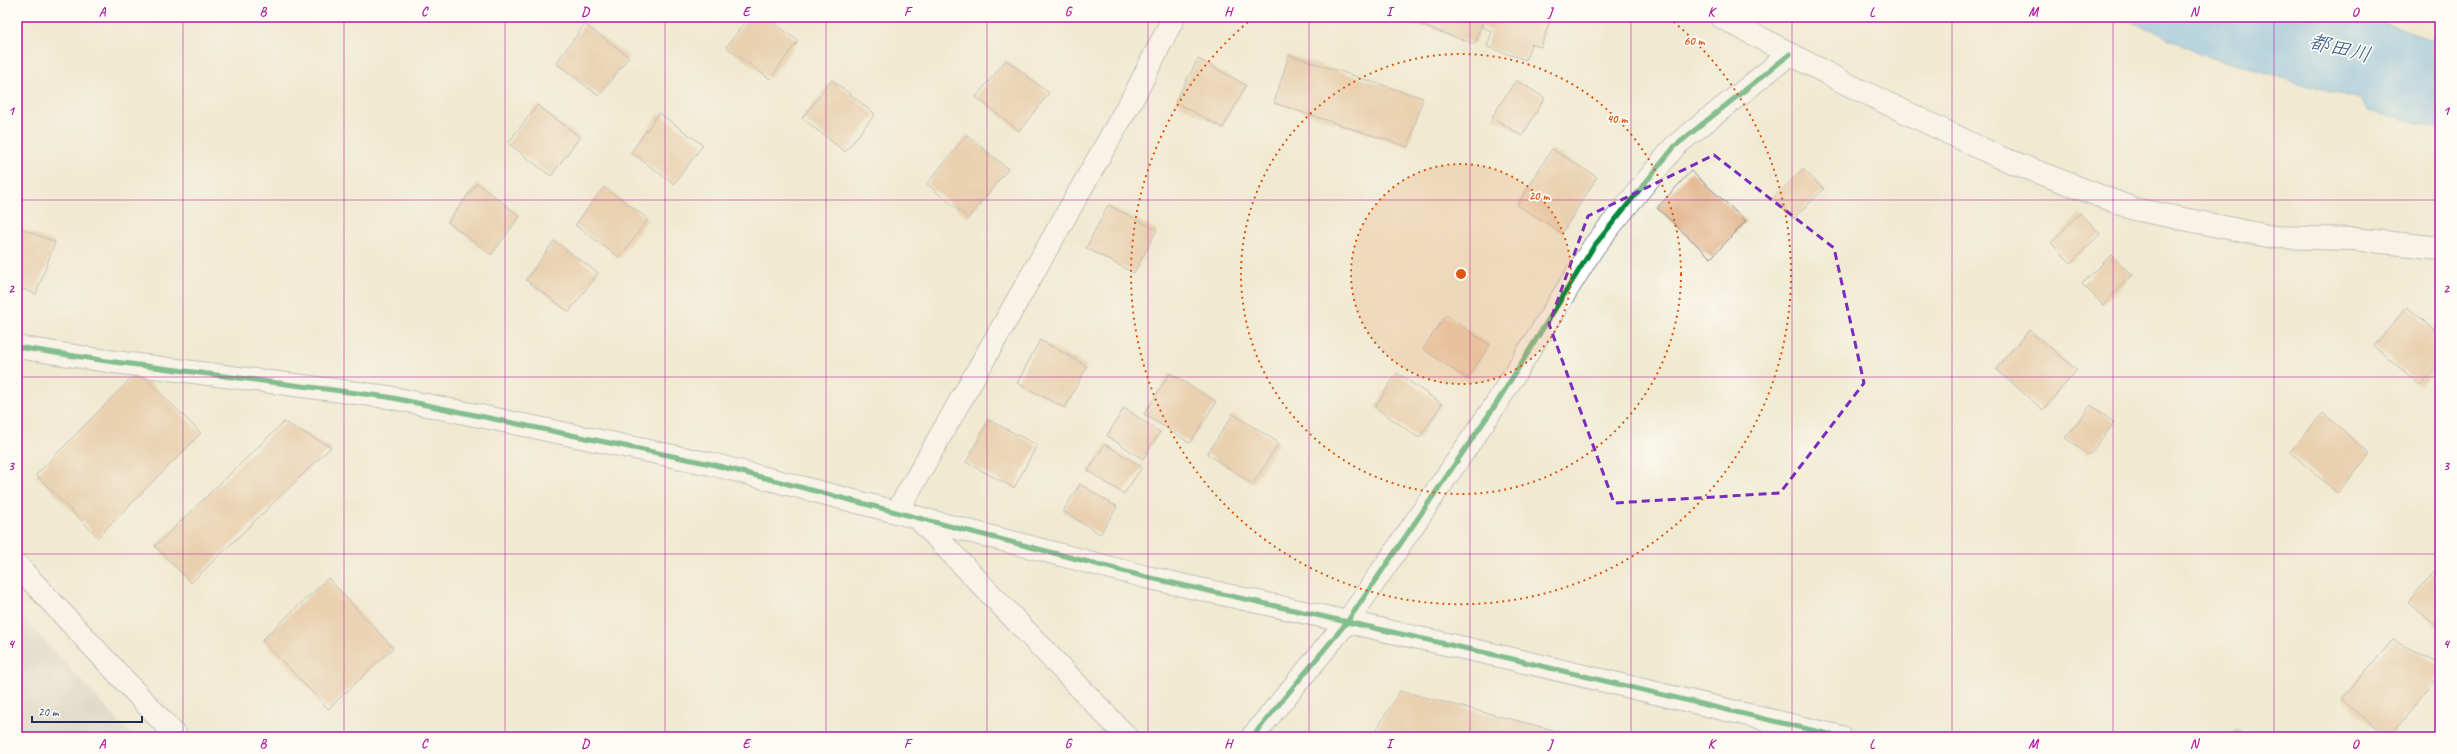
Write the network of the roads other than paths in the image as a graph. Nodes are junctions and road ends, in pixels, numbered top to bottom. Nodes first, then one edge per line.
1 (1174, 17) edge
2 (1720, 17) edge
3 (1790, 54) junction
4 (2440, 248) edge
5 (17, 347) edge
6 (907, 515) junction
7 (17, 565) edge
8 (1347, 622) junction
9 (177, 737) edge
10 (1127, 737) edge
11 (1252, 737) edge
12 (1841, 737) edge

1 - 6 street
2 - 3 street
3 - 4 street
3 - 8 street
5 - 6 street
6 - 8 street
6 - 10 street
7 - 9 street
8 - 11 street
8 - 12 street

